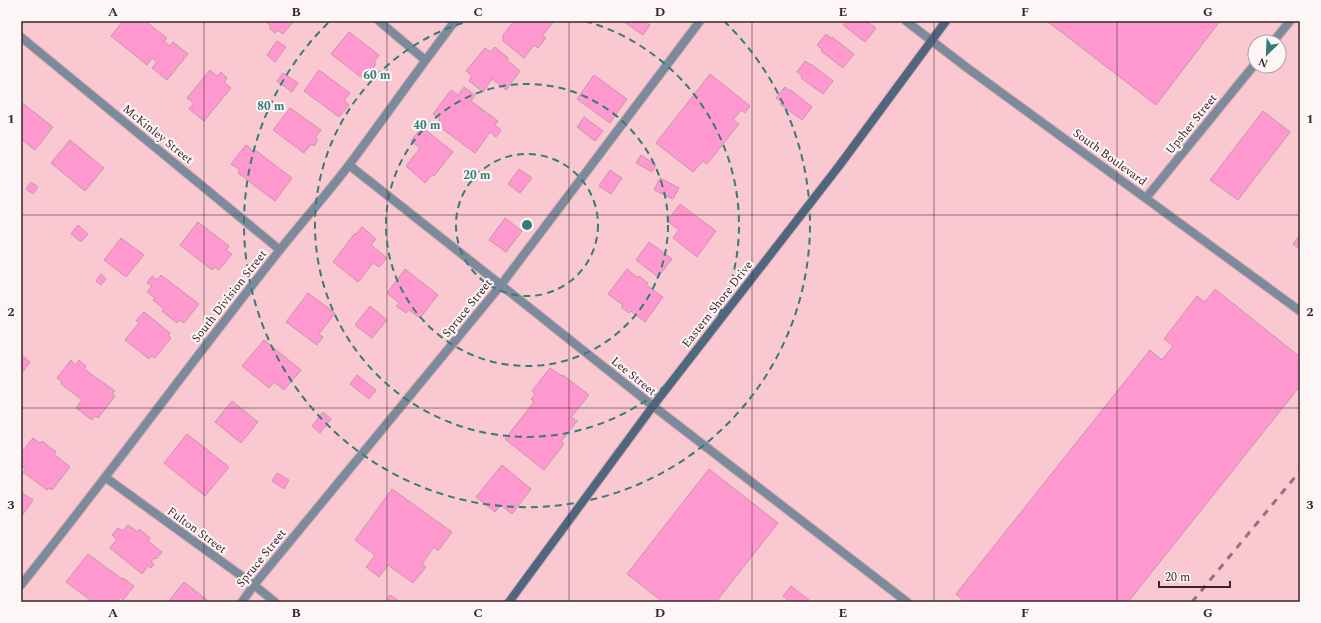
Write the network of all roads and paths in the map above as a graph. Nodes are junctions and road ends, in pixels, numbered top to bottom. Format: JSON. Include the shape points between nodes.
{"nodes":[{"id":1,"x":378,"y":21,"type":"edge"},
{"id":2,"x":455,"y":21,"type":"edge"},
{"id":3,"x":700,"y":21,"type":"edge"},
{"id":4,"x":906,"y":21,"type":"edge"},
{"id":5,"x":946,"y":21,"type":"edge"},
{"id":6,"x":1290,"y":21,"type":"edge"},
{"id":7,"x":1279,"y":34,"type":"edge"},
{"id":8,"x":21,"y":37,"type":"edge"},
{"id":9,"x":931,"y":41,"type":"junction"},
{"id":10,"x":425,"y":60,"type":"junction"},
{"id":11,"x":1247,"y":74,"type":"edge"},
{"id":12,"x":349,"y":165,"type":"junction"},
{"id":13,"x":1146,"y":198,"type":"junction"},
{"id":14,"x":280,"y":250,"type":"junction"},
{"id":15,"x":501,"y":285,"type":"junction"},
{"id":16,"x":1300,"y":311,"type":"edge"},
{"id":17,"x":653,"y":406,"type":"junction"},
{"id":18,"x":105,"y":477,"type":"junction"},
{"id":19,"x":21,"y":585,"type":"edge"},
{"id":20,"x":254,"y":585,"type":"junction"},
{"id":21,"x":242,"y":602,"type":"edge"},
{"id":22,"x":275,"y":602,"type":"edge"},
{"id":23,"x":509,"y":602,"type":"edge"},
{"id":24,"x":907,"y":602,"type":"edge"}],
"edges":[{"from":1,"to":10,"type":"street"},
{"from":2,"to":10,"type":"street","name":"South Division Street"},
{"from":3,"to":15,"type":"street","name":"Spruce Street"},
{"from":4,"to":9,"type":"street","name":"South Boulevard"},
{"from":5,"to":9,"type":"street","name":"Eastern Shore Drive"},
{"from":6,"to":7,"type":"street"},
{"from":8,"to":14,"type":"street","name":"McKinley Street"},
{"from":9,"to":13,"type":"street","name":"South Boulevard"},
{"from":9,"to":17,"type":"street","name":"Eastern Shore Drive","via":[[839,166]]},
{"from":10,"to":12,"type":"street","name":"South Division Street"},
{"from":11,"to":13,"type":"street","name":"Upsher Street"},
{"from":12,"to":14,"type":"street","name":"South Division Street"},
{"from":12,"to":15,"type":"street","name":"Lee Street"},
{"from":13,"to":16,"type":"street","name":"South Boulevard"},
{"from":14,"to":18,"type":"street","name":"South Division Street"},
{"from":15,"to":17,"type":"street","name":"Lee Street"},
{"from":15,"to":20,"type":"street","name":"Spruce Street"},
{"from":17,"to":23,"type":"street","name":"Eastern Shore Drive"},
{"from":17,"to":24,"type":"street","name":"Lee Street"},
{"from":18,"to":19,"type":"street","name":"South Division Street"},
{"from":18,"to":20,"type":"street","name":"Fulton Street"},
{"from":20,"to":21,"type":"street","name":"Spruce Street"},
{"from":20,"to":22,"type":"street","name":"Fulton Street"}]}
